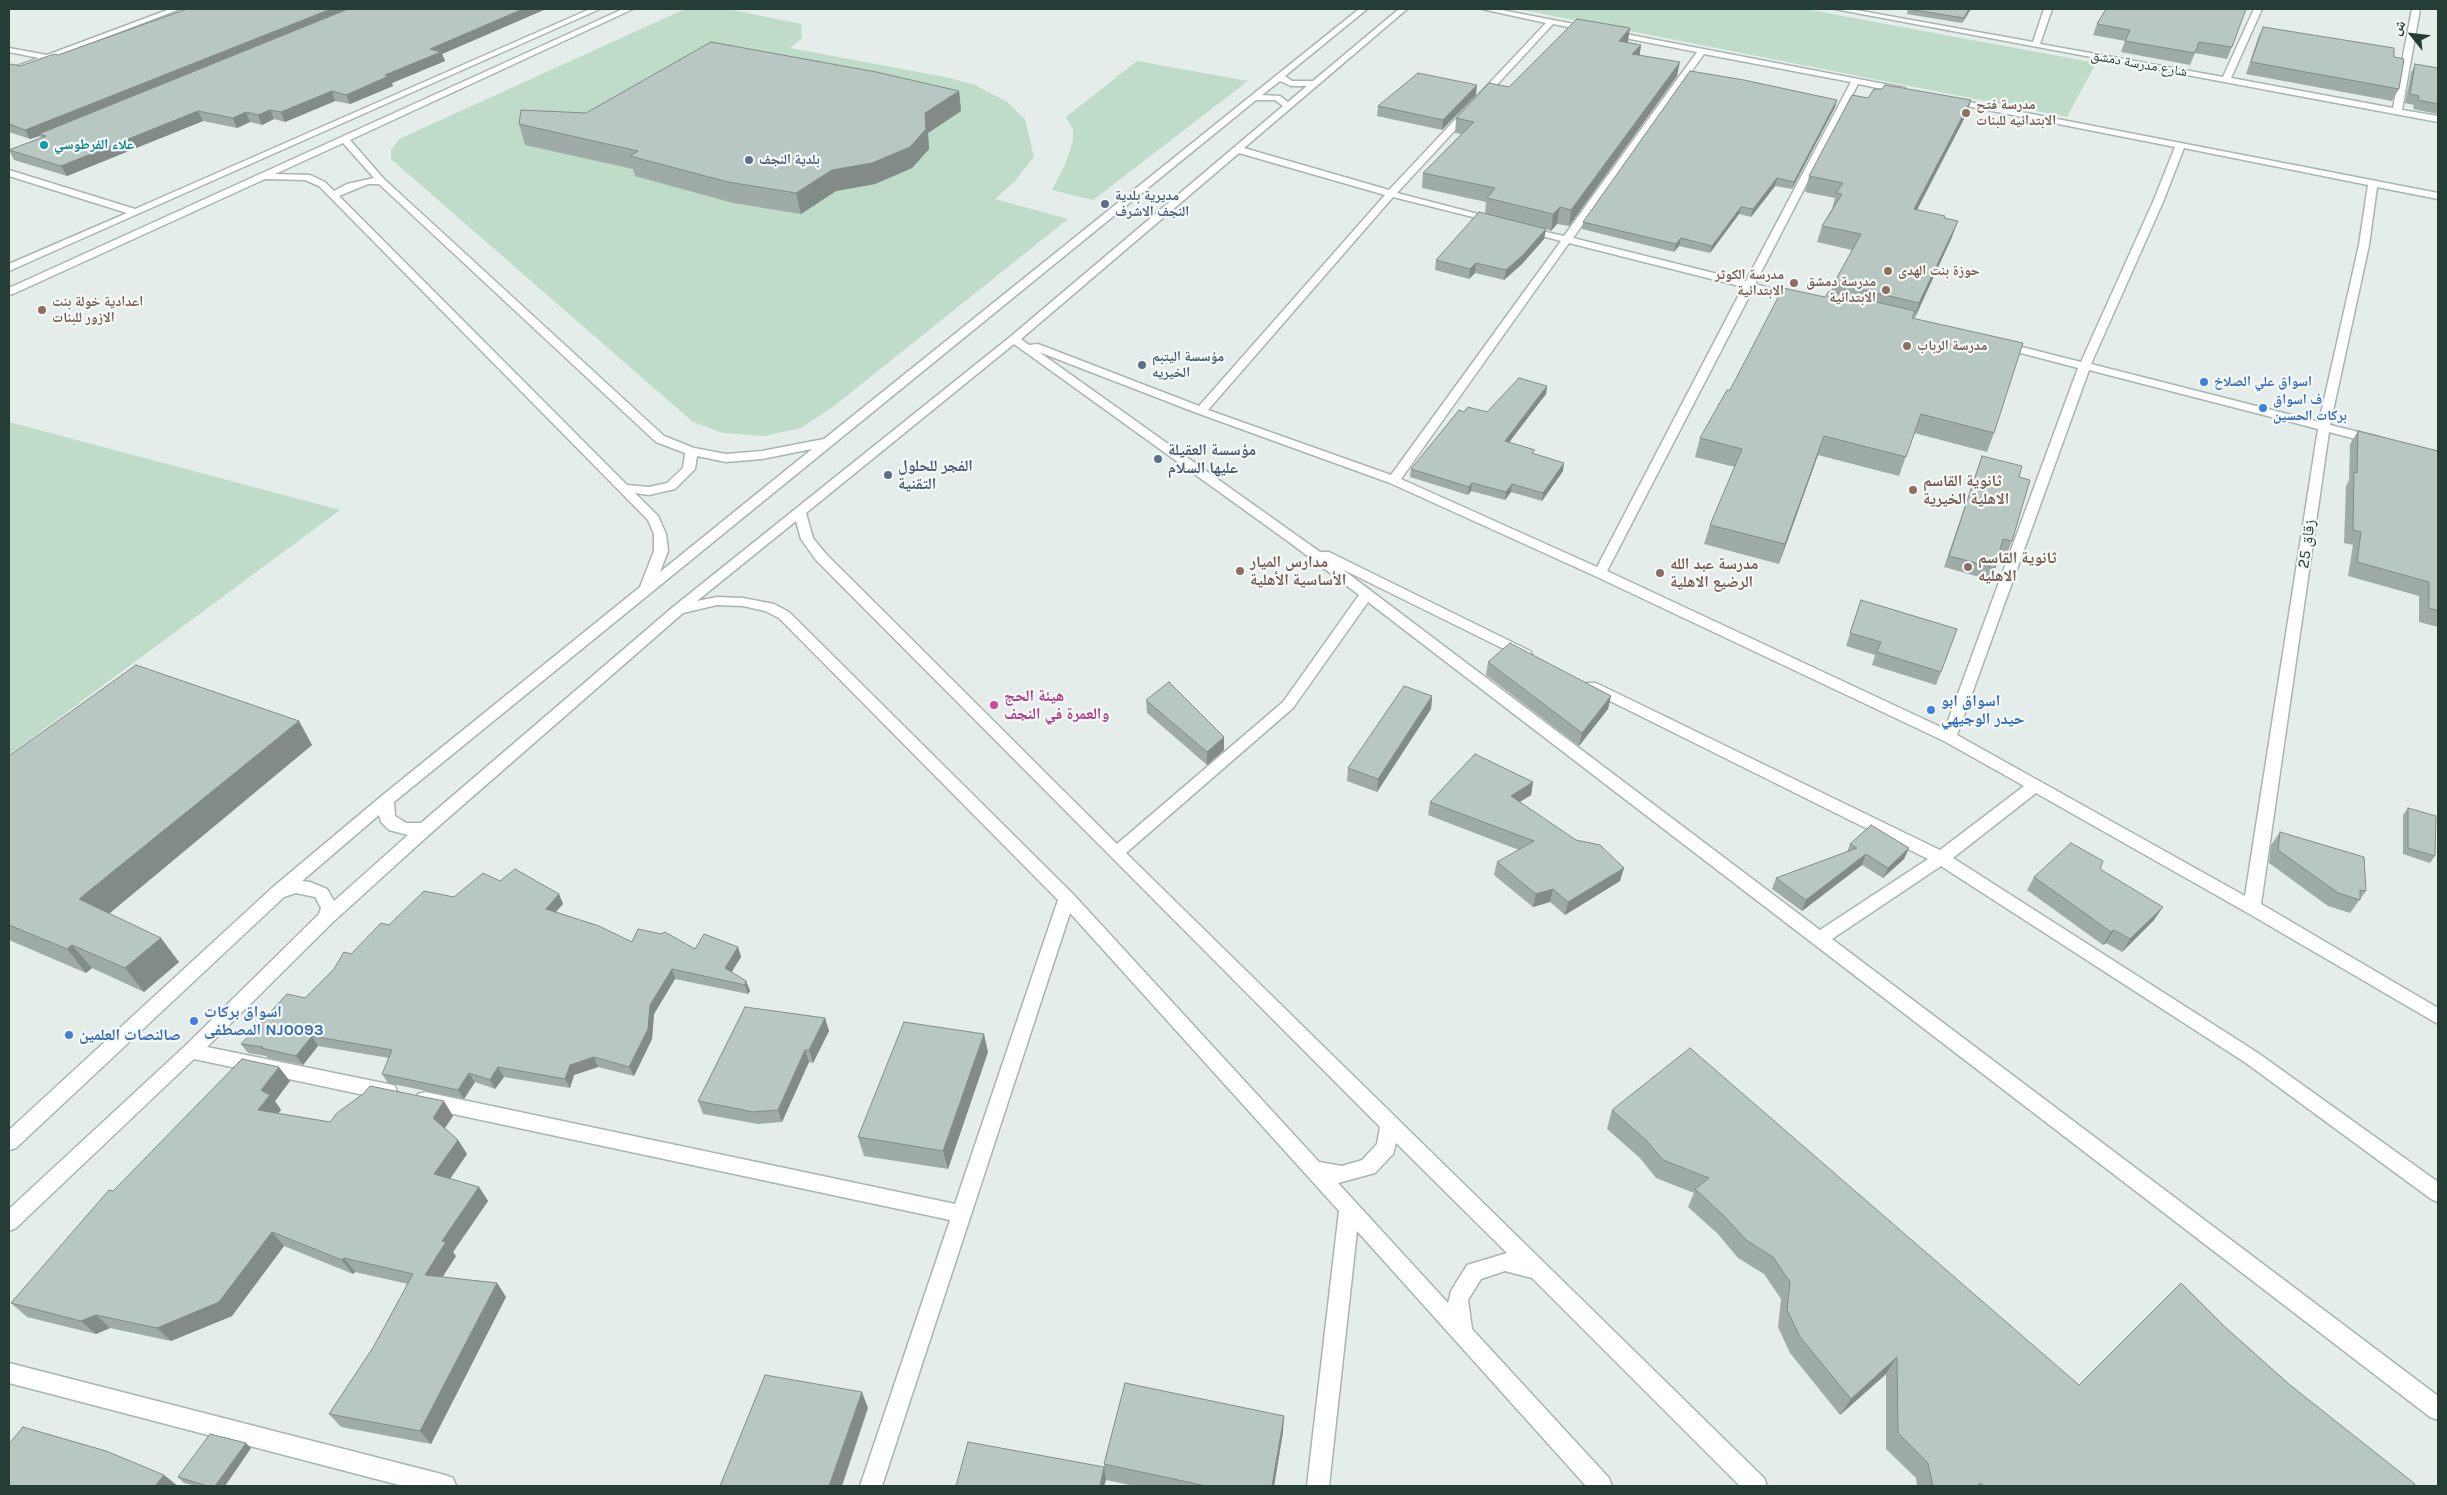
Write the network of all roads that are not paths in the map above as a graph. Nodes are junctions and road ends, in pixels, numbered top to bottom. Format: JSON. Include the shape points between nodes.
{"nodes":[{"id":1,"x":176,"y":9,"type":"edge"},
{"id":2,"x":596,"y":9,"type":"edge"},
{"id":3,"x":629,"y":9,"type":"edge"},
{"id":4,"x":1363,"y":9,"type":"edge"},
{"id":5,"x":1403,"y":9,"type":"edge"},
{"id":6,"x":1486,"y":9,"type":"edge"},
{"id":7,"x":1840,"y":9,"type":"edge"},
{"id":8,"x":1890,"y":9,"type":"edge"},
{"id":9,"x":2048,"y":9,"type":"edge"},
{"id":10,"x":2258,"y":9,"type":"edge"},
{"id":11,"x":2416,"y":9,"type":"edge"},
{"id":12,"x":1886,"y":17,"type":"junction"},
{"id":13,"x":1551,"y":22,"type":"junction"},
{"id":14,"x":2036,"y":45,"type":"junction"},
{"id":15,"x":9,"y":50,"type":"edge"},
{"id":16,"x":1701,"y":52,"type":"junction"},
{"id":17,"x":48,"y":57,"type":"junction"},
{"id":18,"x":9,"y":72,"type":"edge"},
{"id":19,"x":1280,"y":76,"type":"junction"},
{"id":20,"x":1856,"y":80,"type":"junction"},
{"id":21,"x":2226,"y":80,"type":"junction"},
{"id":22,"x":1313,"y":84,"type":"junction"},
{"id":23,"x":1913,"y":92,"type":"edge"},
{"id":24,"x":1254,"y":97,"type":"junction"},
{"id":25,"x":1942,"y":98,"type":"edge"},
{"id":26,"x":1287,"y":106,"type":"junction"},
{"id":27,"x":2397,"y":111,"type":"junction"},
{"id":28,"x":2438,"y":119,"type":"edge"},
{"id":29,"x":345,"y":139,"type":"junction"},
{"id":30,"x":2180,"y":146,"type":"junction"},
{"id":31,"x":1236,"y":149,"type":"junction"},
{"id":32,"x":9,"y":173,"type":"edge"},
{"id":33,"x":259,"y":177,"type":"junction"},
{"id":34,"x":381,"y":181,"type":"junction"},
{"id":35,"x":2373,"y":183,"type":"junction"},
{"id":36,"x":1391,"y":194,"type":"junction"},
{"id":37,"x":333,"y":195,"type":"junction"},
{"id":38,"x":2438,"y":196,"type":"edge"},
{"id":39,"x":135,"y":212,"type":"junction"},
{"id":40,"x":1566,"y":239,"type":"junction"},
{"id":41,"x":9,"y":268,"type":"edge"},
{"id":42,"x":1749,"y":286,"type":"junction"},
{"id":43,"x":9,"y":292,"type":"edge"},
{"id":44,"x":1816,"y":302,"type":"edge"},
{"id":45,"x":1014,"y":338,"type":"junction"},
{"id":46,"x":1989,"y":342,"type":"edge"},
{"id":47,"x":2085,"y":365,"type":"junction"},
{"id":48,"x":1201,"y":411,"type":"junction"},
{"id":49,"x":2324,"y":426,"type":"junction"},
{"id":50,"x":828,"y":442,"type":"junction"},
{"id":51,"x":2391,"y":444,"type":"edge"},
{"id":52,"x":692,"y":450,"type":"junction"},
{"id":53,"x":1394,"y":480,"type":"junction"},
{"id":54,"x":624,"y":488,"type":"junction"},
{"id":55,"x":800,"y":513,"type":"junction"},
{"id":56,"x":1298,"y":542,"type":"junction"},
{"id":57,"x":1600,"y":573,"type":"junction"},
{"id":58,"x":646,"y":589,"type":"junction"},
{"id":59,"x":1366,"y":596,"type":"junction"},
{"id":60,"x":678,"y":610,"type":"junction"},
{"id":61,"x":1539,"y":661,"type":"edge"},
{"id":62,"x":1575,"y":678,"type":"edge"},
{"id":63,"x":1949,"y":737,"type":"junction"},
{"id":64,"x":2035,"y":785,"type":"junction"},
{"id":65,"x":388,"y":798,"type":"junction"},
{"id":66,"x":425,"y":829,"type":"junction"},
{"id":67,"x":1116,"y":853,"type":"junction"},
{"id":68,"x":1941,"y":858,"type":"junction"},
{"id":69,"x":279,"y":891,"type":"junction"},
{"id":70,"x":1067,"y":898,"type":"junction"},
{"id":71,"x":2252,"y":907,"type":"junction"},
{"id":72,"x":327,"y":917,"type":"junction"},
{"id":73,"x":1819,"y":940,"type":"junction"},
{"id":74,"x":2438,"y":1017,"type":"edge"},
{"id":75,"x":191,"y":1050,"type":"junction"},
{"id":76,"x":1390,"y":1125,"type":"junction"},
{"id":77,"x":9,"y":1142,"type":"edge"},
{"id":78,"x":1314,"y":1170,"type":"junction"},
{"id":79,"x":2438,"y":1193,"type":"edge"},
{"id":80,"x":1349,"y":1210,"type":"junction"},
{"id":81,"x":962,"y":1214,"type":"junction"},
{"id":82,"x":9,"y":1222,"type":"edge"},
{"id":83,"x":1539,"y":1270,"type":"junction"},
{"id":84,"x":1462,"y":1332,"type":"junction"},
{"id":85,"x":9,"y":1374,"type":"edge"},
{"id":86,"x":2438,"y":1409,"type":"edge"},
{"id":87,"x":445,"y":1486,"type":"edge"},
{"id":88,"x":871,"y":1486,"type":"edge"},
{"id":89,"x":1318,"y":1486,"type":"edge"},
{"id":90,"x":1601,"y":1486,"type":"edge"},
{"id":91,"x":1756,"y":1486,"type":"edge"}],
"edges":[{"from":1,"to":17,"type":"street"},
{"from":2,"to":39,"type":"street"},
{"from":3,"to":29,"type":"street"},
{"from":4,"to":19,"type":"street"},
{"from":5,"to":22,"type":"street"},
{"from":6,"to":13,"type":"street"},
{"from":7,"to":12,"type":"street","name":"شارع مدرسة دمشق"},
{"from":8,"to":12,"type":"street"},
{"from":9,"to":14,"type":"street"},
{"from":10,"to":21,"type":"street"},
{"from":11,"to":27,"type":"street"},
{"from":12,"to":14,"type":"street","name":"شارع مدرسة دمشق"},
{"from":13,"to":16,"type":"street"},
{"from":13,"to":36,"type":"street"},
{"from":14,"to":21,"type":"street","name":"شارع مدرسة دمشق"},
{"from":15,"to":17,"type":"street"},
{"from":16,"to":20,"type":"street"},
{"from":16,"to":40,"type":"street"},
{"from":17,"to":18,"type":"street"},
{"from":19,"to":22,"type":"street","via":[[1291,83]]},
{"from":19,"to":24,"type":"street"},
{"from":20,"to":23,"type":"street"},
{"from":20,"to":42,"type":"street"},
{"from":21,"to":27,"type":"street","name":"شارع مدرسة دمشق"},
{"from":22,"to":26,"type":"street"},
{"from":24,"to":26,"type":"street","via":[[1276,98]]},
{"from":24,"to":50,"type":"street"},
{"from":25,"to":30,"type":"street"},
{"from":26,"to":31,"type":"street"},
{"from":27,"to":28,"type":"street","name":"شارع مدرسة دمشق"},
{"from":29,"to":33,"type":"street"},
{"from":29,"to":34,"type":"street"},
{"from":30,"to":35,"type":"street"},
{"from":30,"to":47,"type":"street"},
{"from":31,"to":36,"type":"street"},
{"from":31,"to":45,"type":"street"},
{"from":32,"to":39,"type":"street"},
{"from":33,"to":37,"type":"street","via":[[307,176]]},
{"from":33,"to":43,"type":"street"},
{"from":34,"to":37,"type":"street","via":[[367,181]]},
{"from":34,"to":52,"type":"street","via":[[660,439]]},
{"from":35,"to":38,"type":"street"},
{"from":35,"to":49,"type":"street","name":"زقاق 25","via":[[2364,246]]},
{"from":36,"to":40,"type":"street"},
{"from":36,"to":48,"type":"street"},
{"from":37,"to":54,"type":"street"},
{"from":39,"to":41,"type":"street"},
{"from":40,"to":42,"type":"street"},
{"from":40,"to":53,"type":"street"},
{"from":42,"to":44,"type":"street"},
{"from":42,"to":57,"type":"street"},
{"from":45,"to":48,"type":"street"},
{"from":45,"to":55,"type":"street"},
{"from":45,"to":56,"type":"street"},
{"from":46,"to":47,"type":"street"},
{"from":47,"to":49,"type":"street"},
{"from":47,"to":63,"type":"street"},
{"from":48,"to":53,"type":"street"},
{"from":49,"to":51,"type":"street"},
{"from":49,"to":71,"type":"street","name":"زقاق 25"},
{"from":50,"to":52,"type":"street","via":[[762,455],[726,458]]},
{"from":50,"to":58,"type":"street"},
{"from":52,"to":54,"type":"street","via":[[689,469],[671,486],[649,491]]},
{"from":53,"to":57,"type":"street"},
{"from":54,"to":58,"type":"street","via":[[654,518],[660,534],[661,550]]},
{"from":55,"to":60,"type":"street"},
{"from":55,"to":67,"type":"street","via":[[807,539],[822,557]]},
{"from":56,"to":59,"type":"street"},
{"from":56,"to":61,"type":"street"},
{"from":57,"to":63,"type":"street"},
{"from":58,"to":65,"type":"street"},
{"from":59,"to":67,"type":"street","via":[[1288,705]]},
{"from":59,"to":73,"type":"street"},
{"from":60,"to":66,"type":"street"},
{"from":60,"to":70,"type":"street","via":[[718,601],[743,602],[769,607],[784,615]]},
{"from":62,"to":68,"type":"street"},
{"from":63,"to":64,"type":"street"},
{"from":64,"to":68,"type":"street"},
{"from":64,"to":71,"type":"street"},
{"from":65,"to":66,"type":"street","via":[[385,804],[387,818],[395,826]]},
{"from":65,"to":69,"type":"street"},
{"from":66,"to":72,"type":"street"},
{"from":67,"to":76,"type":"street"},
{"from":68,"to":73,"type":"street"},
{"from":68,"to":79,"type":"street","via":[[2252,1058]]},
{"from":69,"to":72,"type":"street","via":[[296,887],[321,893],[329,908]]},
{"from":69,"to":77,"type":"street"},
{"from":70,"to":78,"type":"street"},
{"from":70,"to":81,"type":"street"},
{"from":71,"to":74,"type":"street"},
{"from":72,"to":75,"type":"street"},
{"from":73,"to":86,"type":"street"},
{"from":75,"to":81,"type":"street"},
{"from":75,"to":82,"type":"street"},
{"from":76,"to":78,"type":"street","via":[[1386,1148],[1368,1167],[1342,1175]]},
{"from":76,"to":83,"type":"street"},
{"from":78,"to":80,"type":"street"},
{"from":80,"to":84,"type":"street"},
{"from":80,"to":89,"type":"street"},
{"from":81,"to":88,"type":"street"},
{"from":83,"to":84,"type":"street","via":[[1505,1262],[1474,1272],[1458,1298]]},
{"from":83,"to":91,"type":"street"},
{"from":84,"to":90,"type":"street"},
{"from":85,"to":87,"type":"street"}]}
